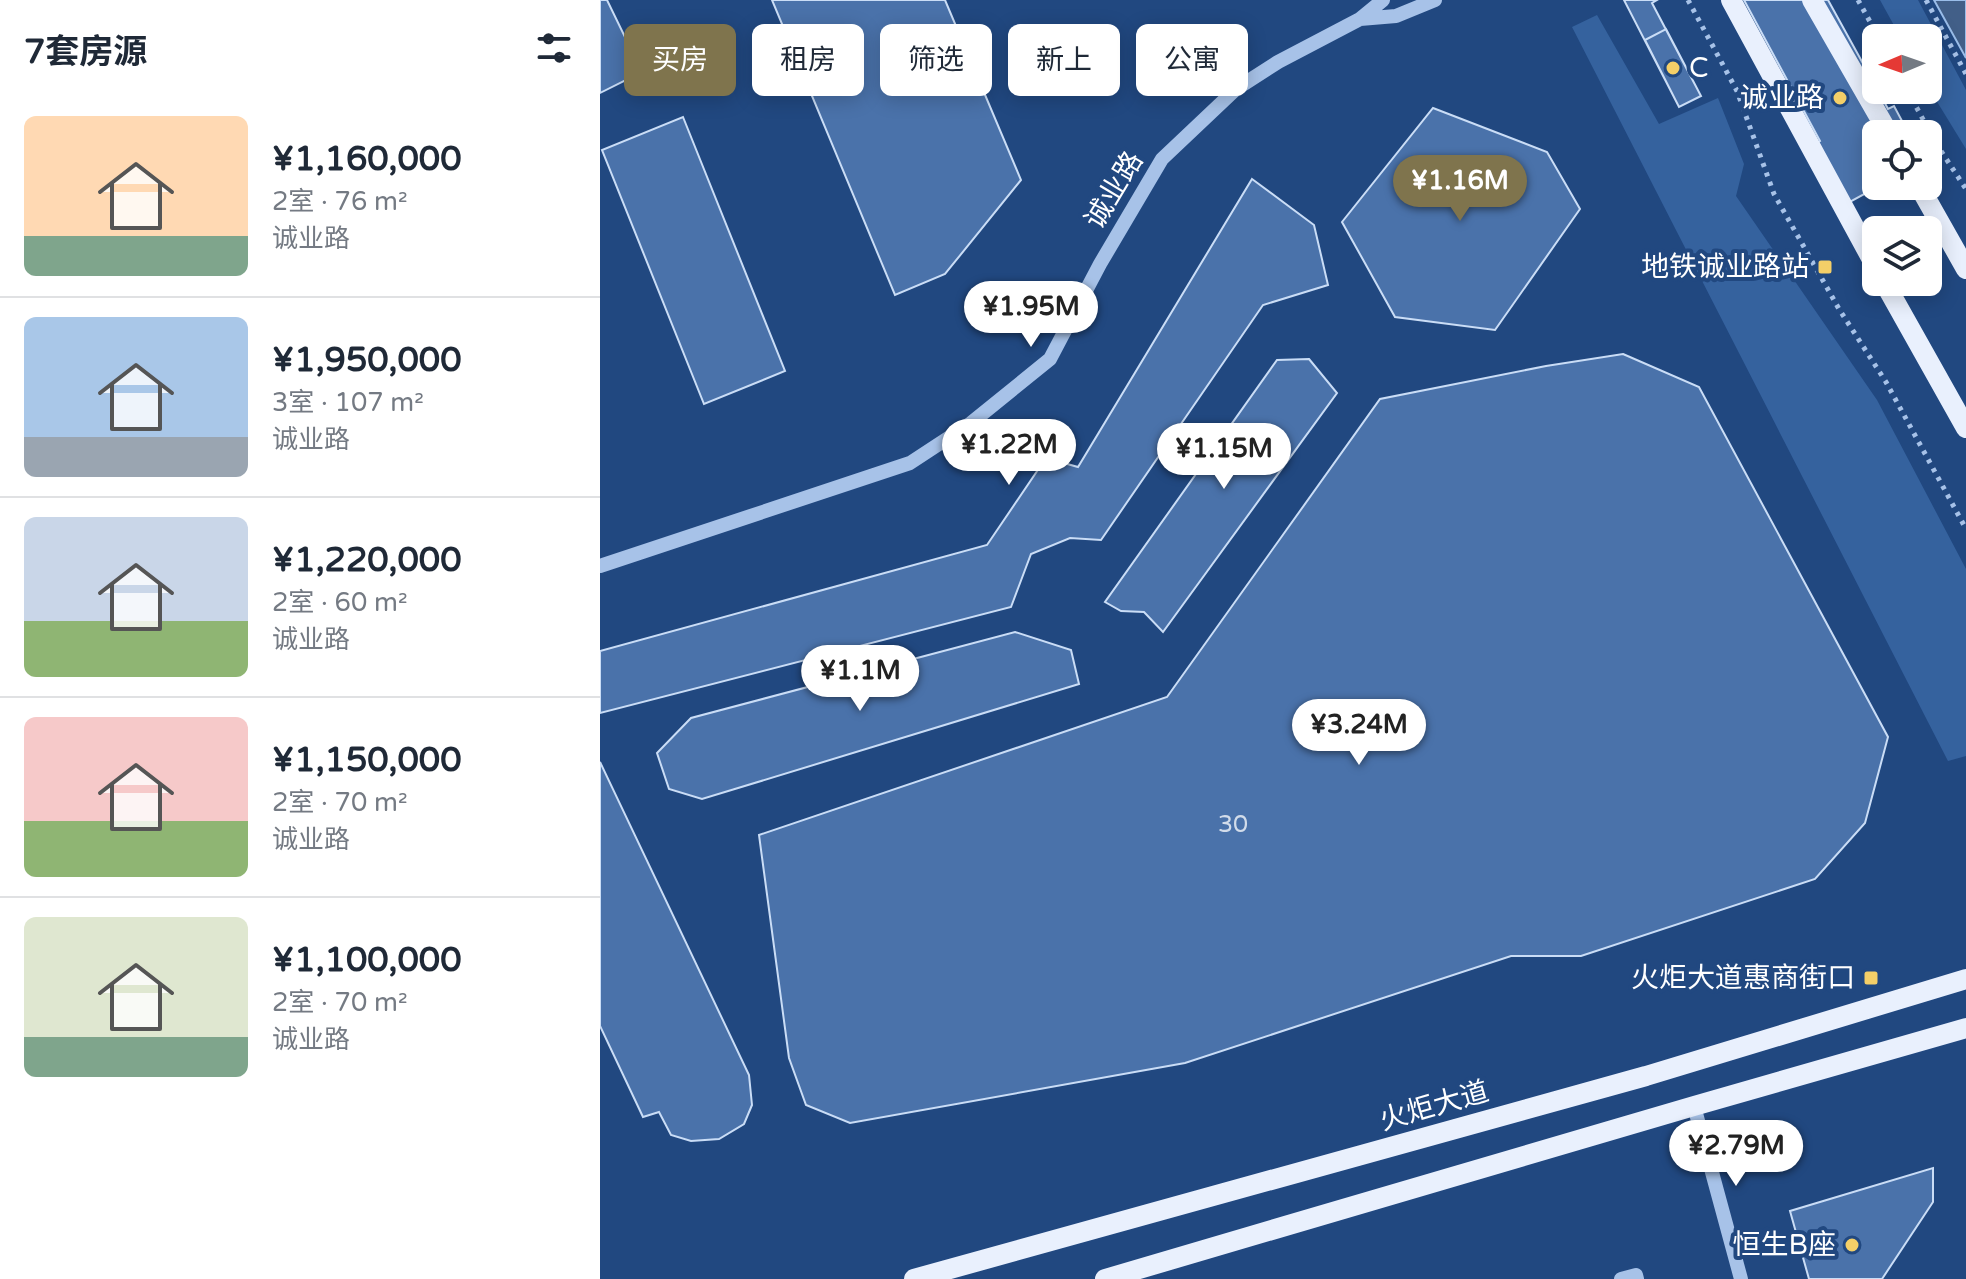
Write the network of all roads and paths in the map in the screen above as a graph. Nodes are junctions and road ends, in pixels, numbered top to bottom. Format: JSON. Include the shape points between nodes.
{"nodes":[{"id":1,"x":1383,"y":0,"type":"edge"},
{"id":2,"x":1435,"y":0,"type":"edge"},
{"id":3,"x":1688,"y":0,"type":"edge"},
{"id":4,"x":1731,"y":0,"type":"edge"},
{"id":5,"x":1812,"y":0,"type":"edge"},
{"id":6,"x":1858,"y":0,"type":"edge"},
{"id":7,"x":1926,"y":0,"type":"edge"},
{"id":8,"x":1360,"y":19,"type":"junction"},
{"id":9,"x":1871,"y":24,"type":"edge"},
{"id":10,"x":1966,"y":74,"type":"edge"},
{"id":11,"x":1915,"y":104,"type":"edge"},
{"id":12,"x":1881,"y":120,"type":"edge"},
{"id":13,"x":1966,"y":189,"type":"edge"},
{"id":14,"x":1927,"y":200,"type":"edge"},
{"id":15,"x":1862,"y":241,"type":"edge"},
{"id":16,"x":1966,"y":269,"type":"edge"},
{"id":17,"x":1892,"y":296,"type":"edge"},
{"id":18,"x":1966,"y":428,"type":"edge"},
{"id":19,"x":1966,"y":529,"type":"edge"},
{"id":20,"x":600,"y":566,"type":"edge"},
{"id":21,"x":1966,"y":979,"type":"edge"},
{"id":22,"x":1966,"y":1028,"type":"edge"},
{"id":23,"x":1694,"y":1106,"type":"junction"},
{"id":24,"x":914,"y":1279,"type":"edge"},
{"id":25,"x":1105,"y":1279,"type":"edge"},
{"id":26,"x":1621,"y":1279,"type":"edge"},
{"id":27,"x":1637,"y":1279,"type":"edge"},
{"id":28,"x":1741,"y":1279,"type":"edge"}],
"edges":[{"from":1,"to":8,"type":"street","name":"诚业路"},
{"from":2,"to":8,"type":"street","name":"诚业路","via":[[1396,16]]},
{"from":3,"to":19,"type":"path","via":[[1737,91],[1774,194]]},
{"from":4,"to":15,"type":"main road"},
{"from":5,"to":12,"type":"main road"},
{"from":6,"to":9,"type":"path"},
{"from":7,"to":10,"type":"path"},
{"from":8,"to":20,"type":"street","name":"诚业路","via":[[1236,89],[1162,159],[1050,359],[971,423],[910,463]]},
{"from":11,"to":13,"type":"path"},
{"from":14,"to":16,"type":"main road"},
{"from":17,"to":18,"type":"main road"},
{"from":21,"to":24,"type":"main road","name":"火炬大道","via":[[1646,1076]]},
{"from":22,"to":23,"type":"main road"},
{"from":23,"to":25,"type":"main road"},
{"from":23,"to":28,"type":"street"},
{"from":26,"to":27,"type":"street"}]}
